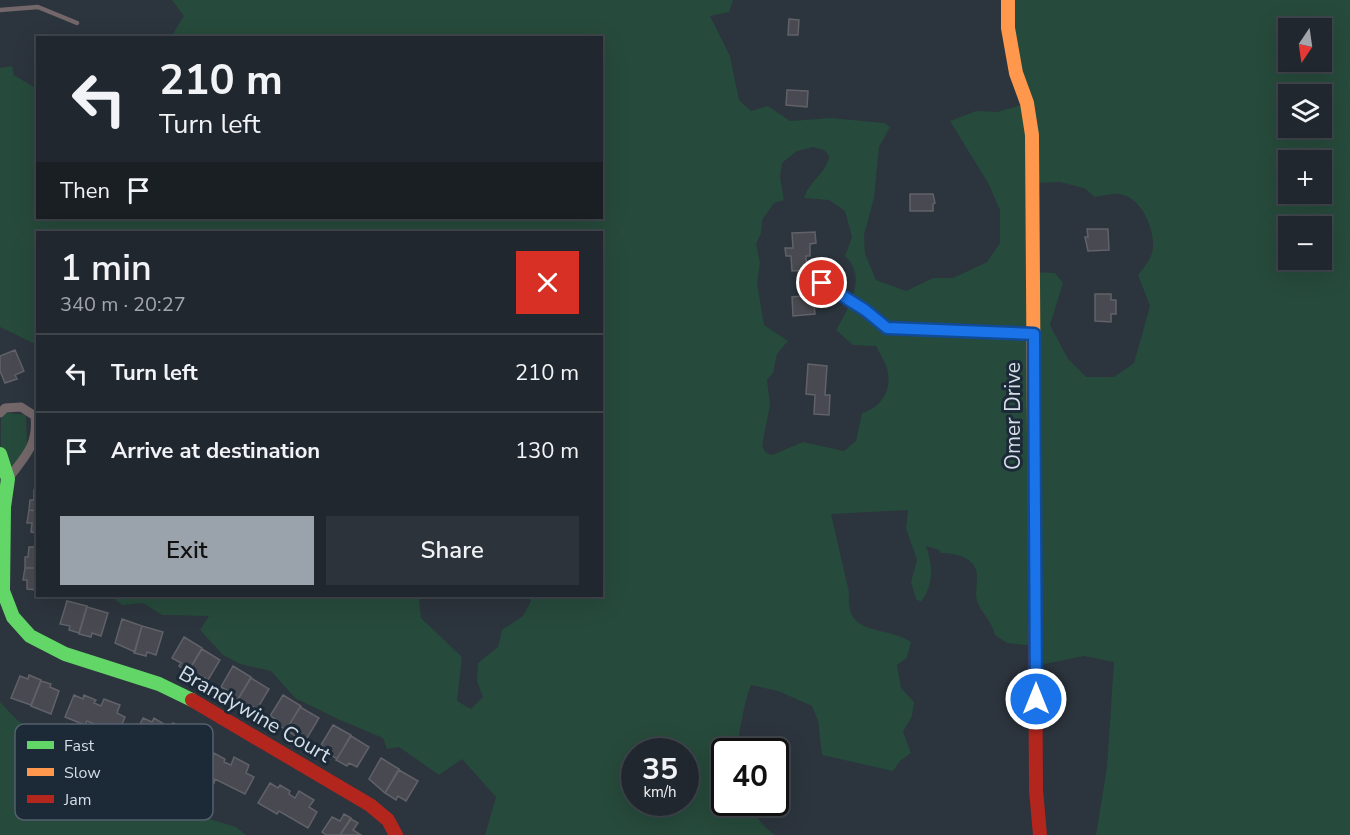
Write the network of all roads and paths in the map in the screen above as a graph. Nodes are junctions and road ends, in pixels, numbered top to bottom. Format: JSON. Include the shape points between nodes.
{"nodes":[{"id":1,"x":1008,"y":0,"type":"edge"},
{"id":2,"x":0,"y":10,"type":"edge"},
{"id":3,"x":77,"y":23,"type":"dead end"},
{"id":4,"x":802,"y":284,"type":"dead end"},
{"id":5,"x":1034,"y":334,"type":"junction"},
{"id":6,"x":0,"y":413,"type":"edge"},
{"id":7,"x":36,"y":425,"type":"edge"},
{"id":8,"x":36,"y":436,"type":"edge"},
{"id":9,"x":0,"y":454,"type":"edge"},
{"id":10,"x":8,"y":479,"type":"junction"},
{"id":11,"x":396,"y":835,"type":"edge"},
{"id":12,"x":1040,"y":835,"type":"edge"}],
"edges":[{"from":1,"to":5,"type":"street","name":"Omer Drive","via":[[1008,28],[1016,73],[1027,103],[1032,135]]},
{"from":2,"to":3,"type":"lane","via":[[38,7]]},
{"from":4,"to":5,"type":"lane","via":[[822,283],[887,328]]},
{"from":5,"to":12,"type":"street","name":"Omer Drive","via":[[1036,790]]},
{"from":6,"to":7,"type":"street","name":"Brandywine Court","via":[[5,408],[21,406],[35,416]]},
{"from":8,"to":10,"type":"street","name":"Brandywine Court"},
{"from":9,"to":10,"type":"street","name":"Brandywine Court"},
{"from":10,"to":11,"type":"street","name":"Brandywine Court","via":[[3,591],[13,617],[30,636],[65,654],[159,684],[190,699],[370,805],[388,820]]}]}
